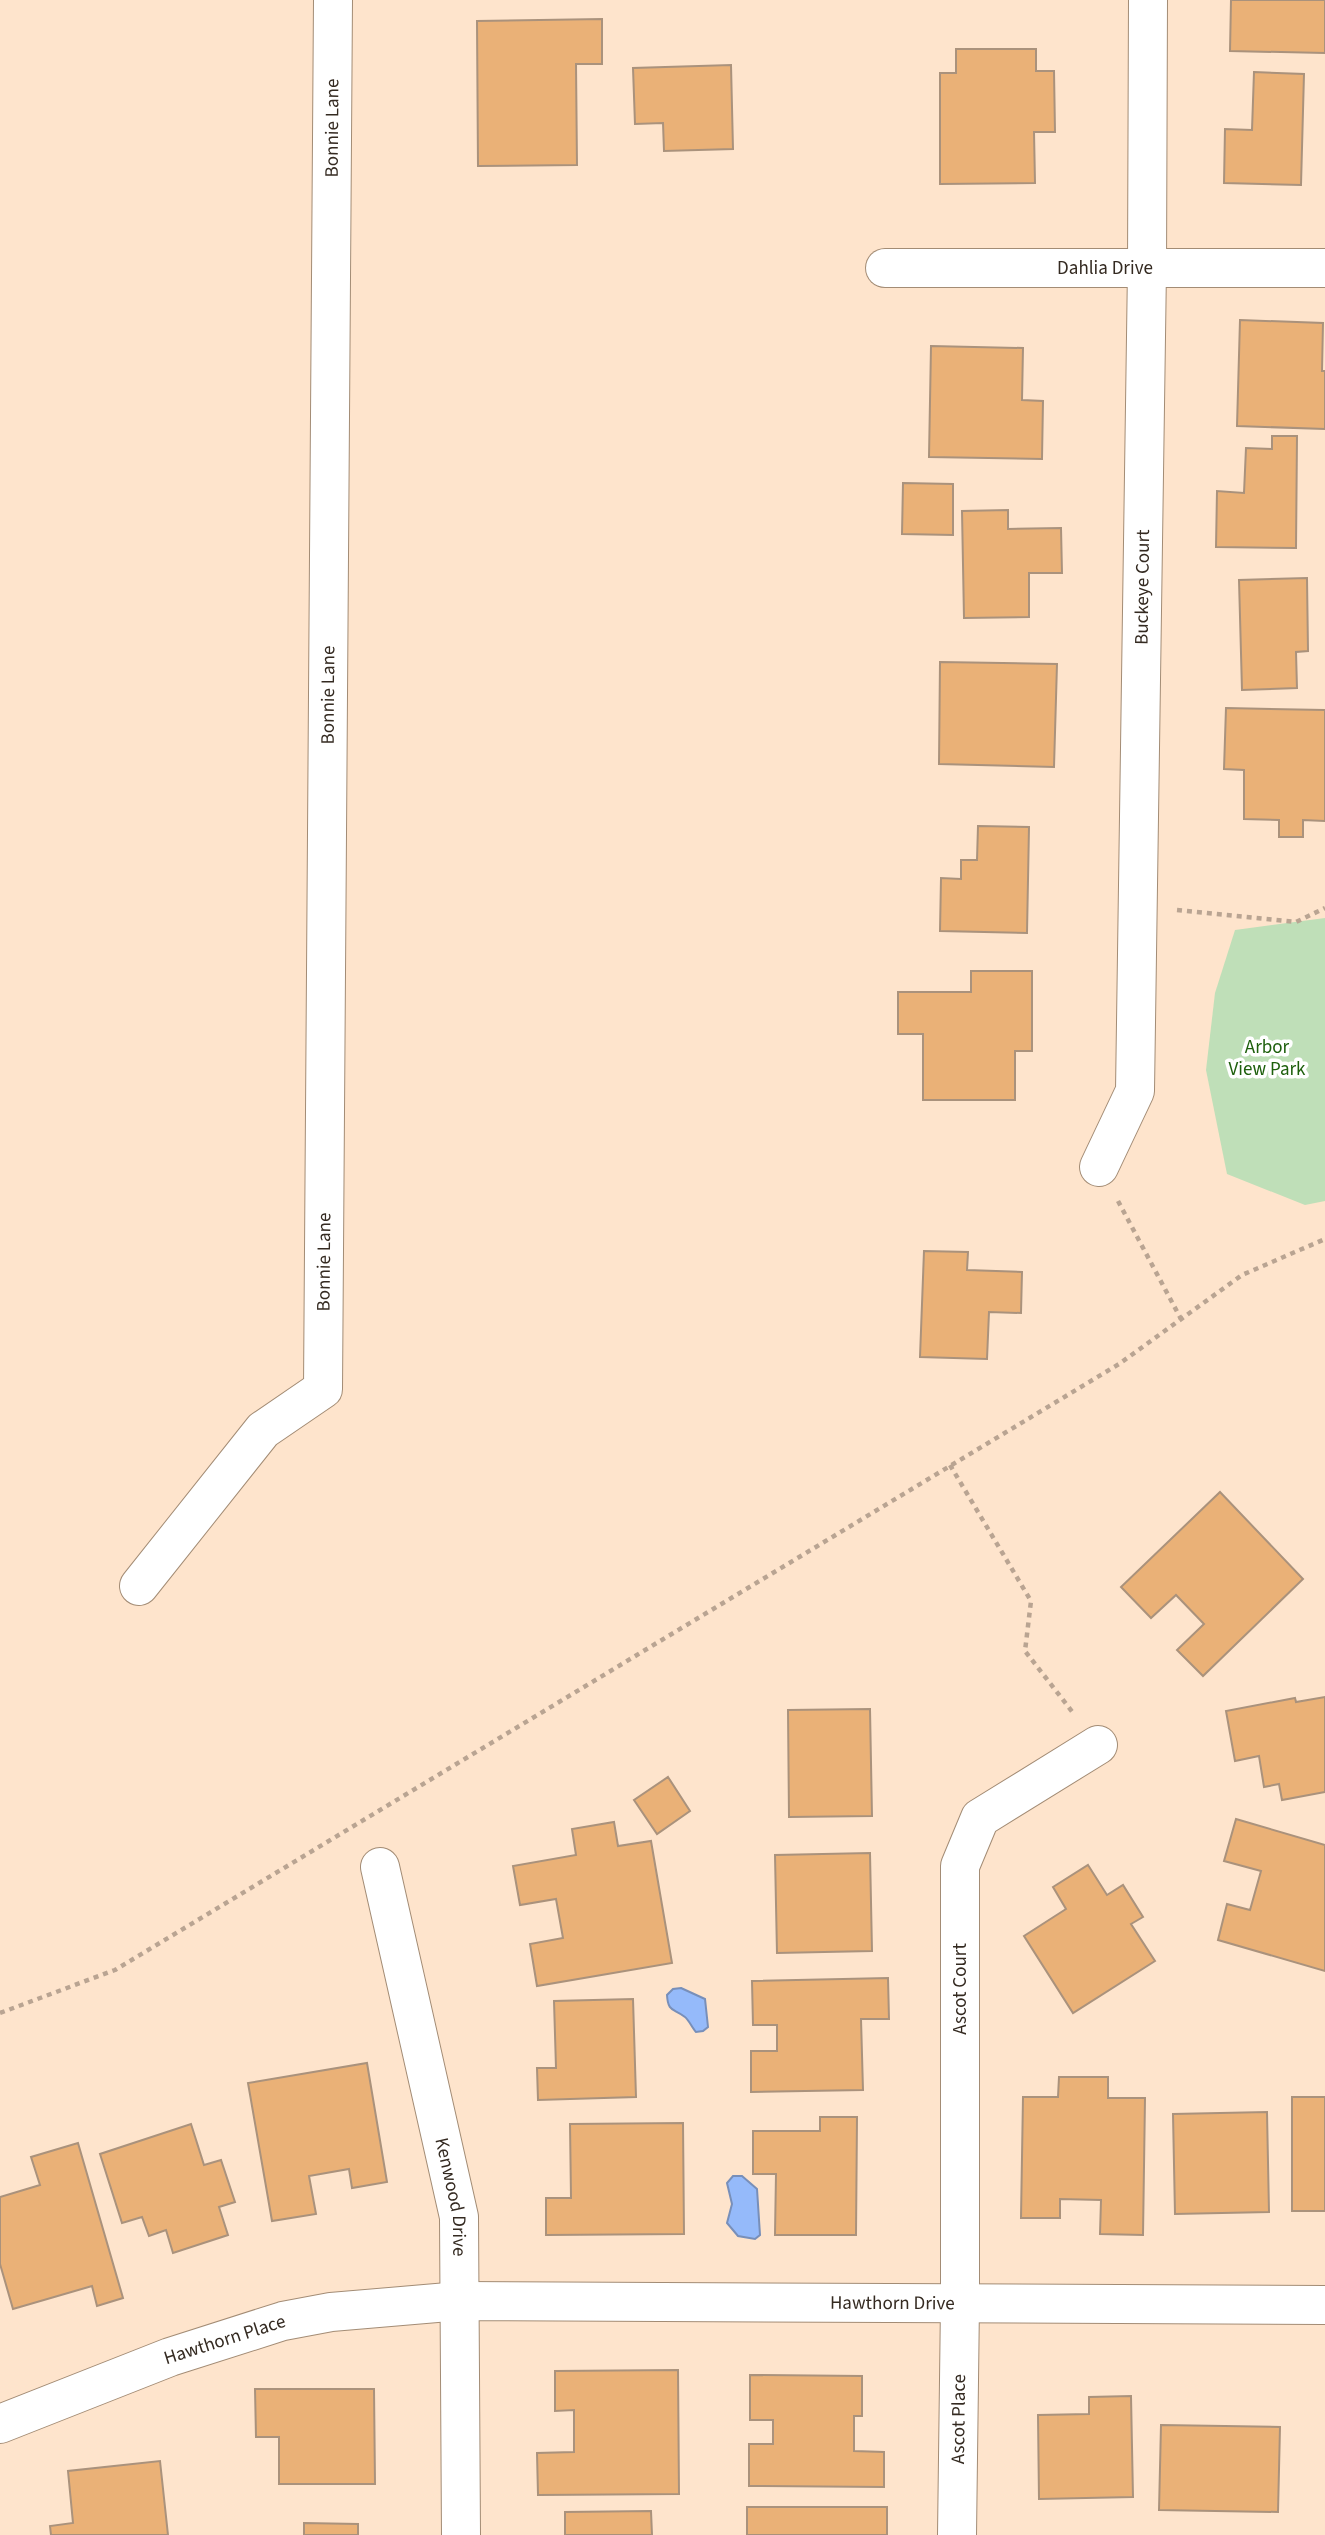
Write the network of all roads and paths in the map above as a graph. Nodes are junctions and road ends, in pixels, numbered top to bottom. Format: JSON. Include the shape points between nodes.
{"nodes":[{"id":1,"x":333,"y":0,"type":"edge"},
{"id":2,"x":1148,"y":0,"type":"edge"},
{"id":3,"x":885,"y":268,"type":"dead end"},
{"id":4,"x":1147,"y":268,"type":"junction"},
{"id":5,"x":1325,"y":268,"type":"edge"},
{"id":6,"x":1138,"y":905,"type":"junction"},
{"id":7,"x":1325,"y":908,"type":"edge"},
{"id":8,"x":1099,"y":1167,"type":"joint"},
{"id":9,"x":1325,"y":1239,"type":"edge"},
{"id":10,"x":1181,"y":1319,"type":"junction"},
{"id":11,"x":950,"y":1465,"type":"junction"},
{"id":12,"x":139,"y":1586,"type":"dead end"},
{"id":13,"x":1098,"y":1745,"type":"joint"},
{"id":14,"x":380,"y":1867,"type":"dead end"},
{"id":15,"x":0,"y":2013,"type":"edge"},
{"id":16,"x":460,"y":2301,"type":"junction"},
{"id":17,"x":960,"y":2303,"type":"junction"},
{"id":18,"x":1325,"y":2305,"type":"edge"},
{"id":19,"x":0,"y":2424,"type":"edge"},
{"id":20,"x":461,"y":2535,"type":"edge"},
{"id":21,"x":957,"y":2535,"type":"edge"}],
"edges":[{"from":1,"to":12,"type":"street","name":"Bonnie Lane","via":[[323,1389],[263,1430]]},
{"from":2,"to":4,"type":"street","name":"Buckeye Court"},
{"from":3,"to":4,"type":"street","name":"Dahlia Drive"},
{"from":4,"to":5,"type":"street","name":"Dahlia Drive"},
{"from":4,"to":6,"type":"street","name":"Buckeye Court"},
{"from":6,"to":7,"type":"path","via":[[1296,922]]},
{"from":6,"to":8,"type":"street","name":"Buckeye Court","via":[[1135,1091]]},
{"from":8,"to":10,"type":"path"},
{"from":9,"to":10,"type":"path","via":[[1242,1275]]},
{"from":10,"to":11,"type":"path","via":[[1119,1364]]},
{"from":11,"to":13,"type":"path","via":[[1031,1601],[1025,1651]]},
{"from":11,"to":15,"type":"path","via":[[115,1970]]},
{"from":13,"to":17,"type":"street","name":"Ascot Court","via":[[980,1818],[960,1866]]},
{"from":14,"to":16,"type":"street","name":"Kenwood Drive","via":[[459,2217]]},
{"from":16,"to":17,"type":"street","name":"Hawthorn Drive"},
{"from":16,"to":19,"type":"street","name":"Hawthorn Place","via":[[331,2312],[283,2321],[170,2357]]},
{"from":16,"to":20,"type":"street","name":"Kenwood Drive"},
{"from":17,"to":18,"type":"street","name":"Hawthorn Drive"},
{"from":17,"to":21,"type":"street","name":"Ascot Place"}]}
